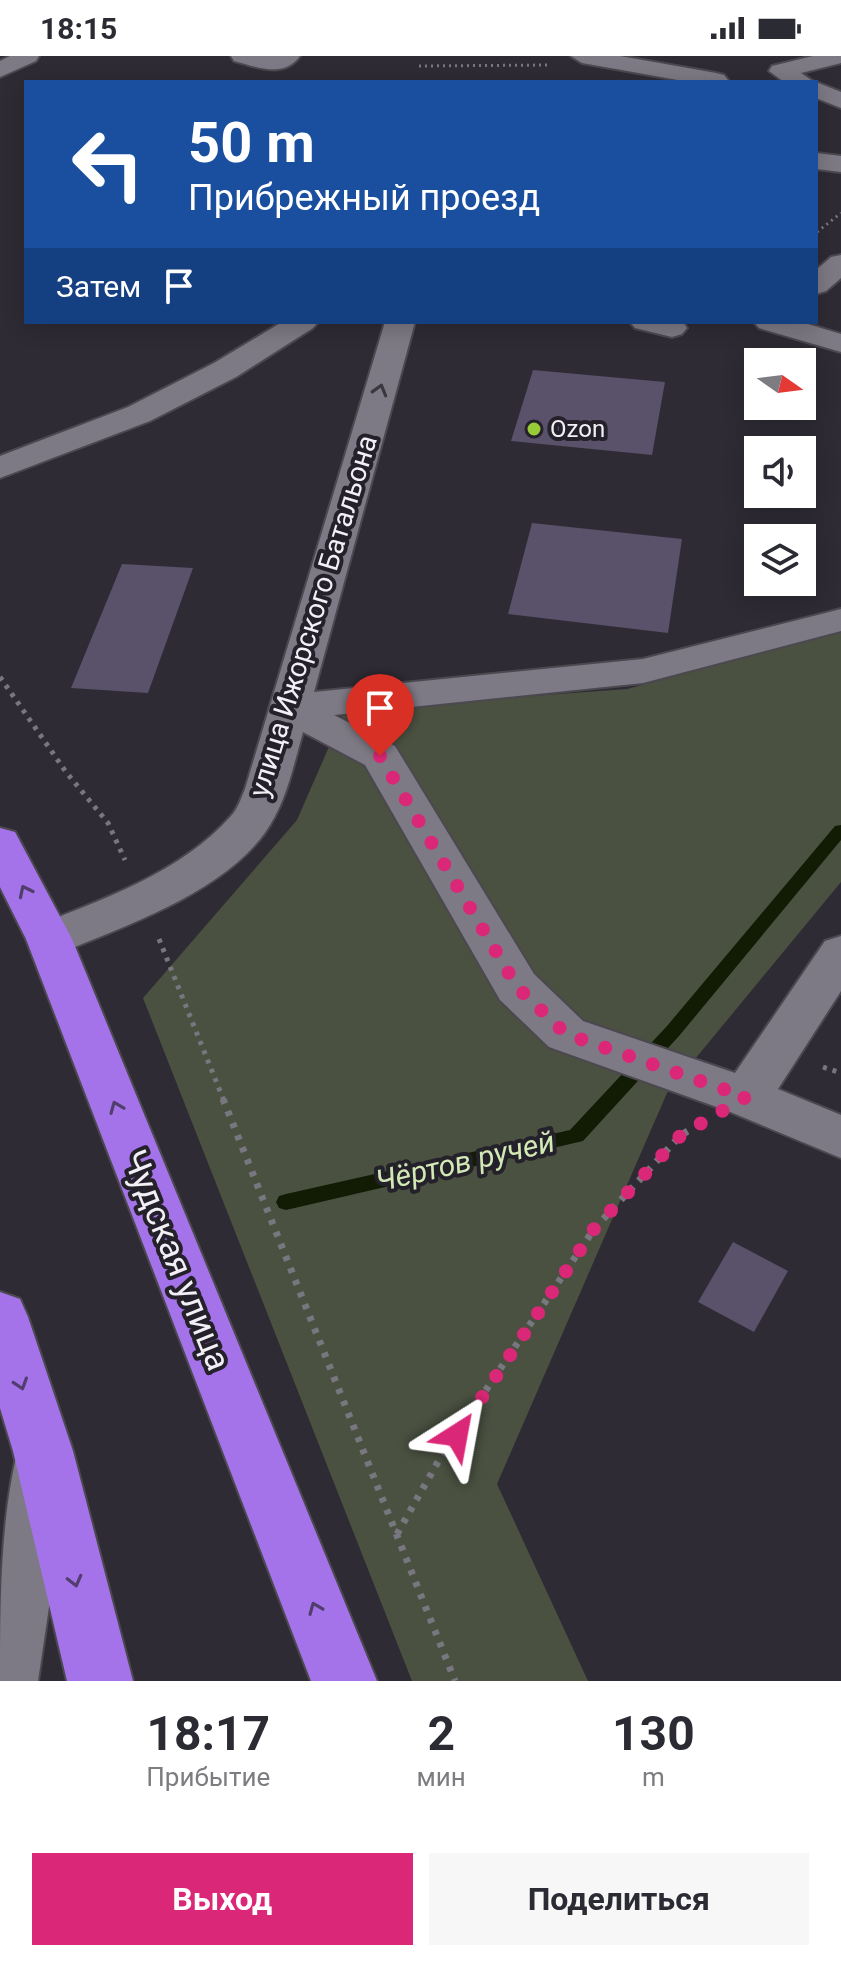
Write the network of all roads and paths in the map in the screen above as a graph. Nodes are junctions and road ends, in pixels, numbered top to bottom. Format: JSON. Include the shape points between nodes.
{"nodes":[{"id":1,"x":28,"y":56,"type":"edge"},
{"id":2,"x":242,"y":56,"type":"edge"},
{"id":3,"x":289,"y":56,"type":"edge"},
{"id":4,"x":841,"y":56,"type":"edge"},
{"id":5,"x":581,"y":62,"type":"edge"},
{"id":6,"x":419,"y":66,"type":"dead end"},
{"id":7,"x":0,"y":70,"type":"edge"},
{"id":8,"x":716,"y":80,"type":"edge"},
{"id":9,"x":798,"y":80,"type":"edge"},
{"id":10,"x":818,"y":90,"type":"edge"},
{"id":11,"x":841,"y":101,"type":"edge"},
{"id":12,"x":818,"y":161,"type":"edge"},
{"id":13,"x":841,"y":164,"type":"edge"},
{"id":14,"x":841,"y":213,"type":"edge"},
{"id":15,"x":818,"y":231,"type":"edge"},
{"id":16,"x":841,"y":263,"type":"edge"},
{"id":17,"x":818,"y":283,"type":"edge"},
{"id":18,"x":300,"y":324,"type":"edge"},
{"id":19,"x":399,"y":324,"type":"edge"},
{"id":20,"x":779,"y":324,"type":"edge"},
{"id":21,"x":841,"y":343,"type":"edge"},
{"id":22,"x":0,"y":468,"type":"edge"},
{"id":23,"x":841,"y":620,"type":"edge"},
{"id":24,"x":0,"y":677,"type":"edge"},
{"id":25,"x":288,"y":707,"type":"junction"},
{"id":26,"x":0,"y":843,"type":"edge"},
{"id":27,"x":143,"y":900,"type":"junction"},
{"id":28,"x":49,"y":939,"type":"junction"},
{"id":29,"x":841,"y":953,"type":"edge"},
{"id":30,"x":746,"y":1097,"type":"junction"},
{"id":31,"x":841,"y":1137,"type":"edge"},
{"id":32,"x":0,"y":1317,"type":"edge"},
{"id":33,"x":43,"y":1451,"type":"junction"},
{"id":34,"x":397,"y":1534,"type":"junction"},
{"id":35,"x":5,"y":1681,"type":"edge"},
{"id":36,"x":100,"y":1681,"type":"edge"},
{"id":37,"x":344,"y":1681,"type":"edge"},
{"id":38,"x":455,"y":1681,"type":"edge"}],
"edges":[{"from":1,"to":7,"type":"street"},
{"from":2,"to":3,"type":"street","via":[[276,64]]},
{"from":4,"to":9,"type":"street","via":[[780,71]]},
{"from":5,"to":6,"type":"path"},
{"from":5,"to":8,"type":"street"},
{"from":10,"to":11,"type":"street"},
{"from":12,"to":13,"type":"street"},
{"from":14,"to":15,"type":"path"},
{"from":16,"to":17,"type":"street"},
{"from":18,"to":22,"type":"street","via":[[139,414]]},
{"from":25,"to":19,"type":"street","name":"улица Ижорского Батальона","one_way":true},
{"from":20,"to":21,"type":"street"},
{"from":23,"to":25,"type":"street","via":[[643,671]]},
{"from":24,"to":27,"type":"path","via":[[108,823]]},
{"from":25,"to":27,"type":"street","name":"улица Ижорского Батальона","via":[[266,789],[248,825],[215,855]]},
{"from":25,"to":30,"type":"street","via":[[380,756],[517,987],[566,1034]]},
{"from":28,"to":26,"type":"highway","name":"Чудская улица","one_way":true},
{"from":27,"to":28,"type":"street","name":"улица Ижорского Батальона"},
{"from":27,"to":34,"type":"path"},
{"from":37,"to":28,"type":"highway","name":"Чудская улица","one_way":true},
{"from":29,"to":30,"type":"street"},
{"from":30,"to":31,"type":"street"},
{"from":30,"to":34,"type":"path","via":[[681,1135],[594,1229],[439,1460]]},
{"from":32,"to":33,"type":"highway","one_way":true},
{"from":33,"to":35,"type":"street"},
{"from":33,"to":36,"type":"highway","one_way":true},
{"from":34,"to":38,"type":"path"}]}
